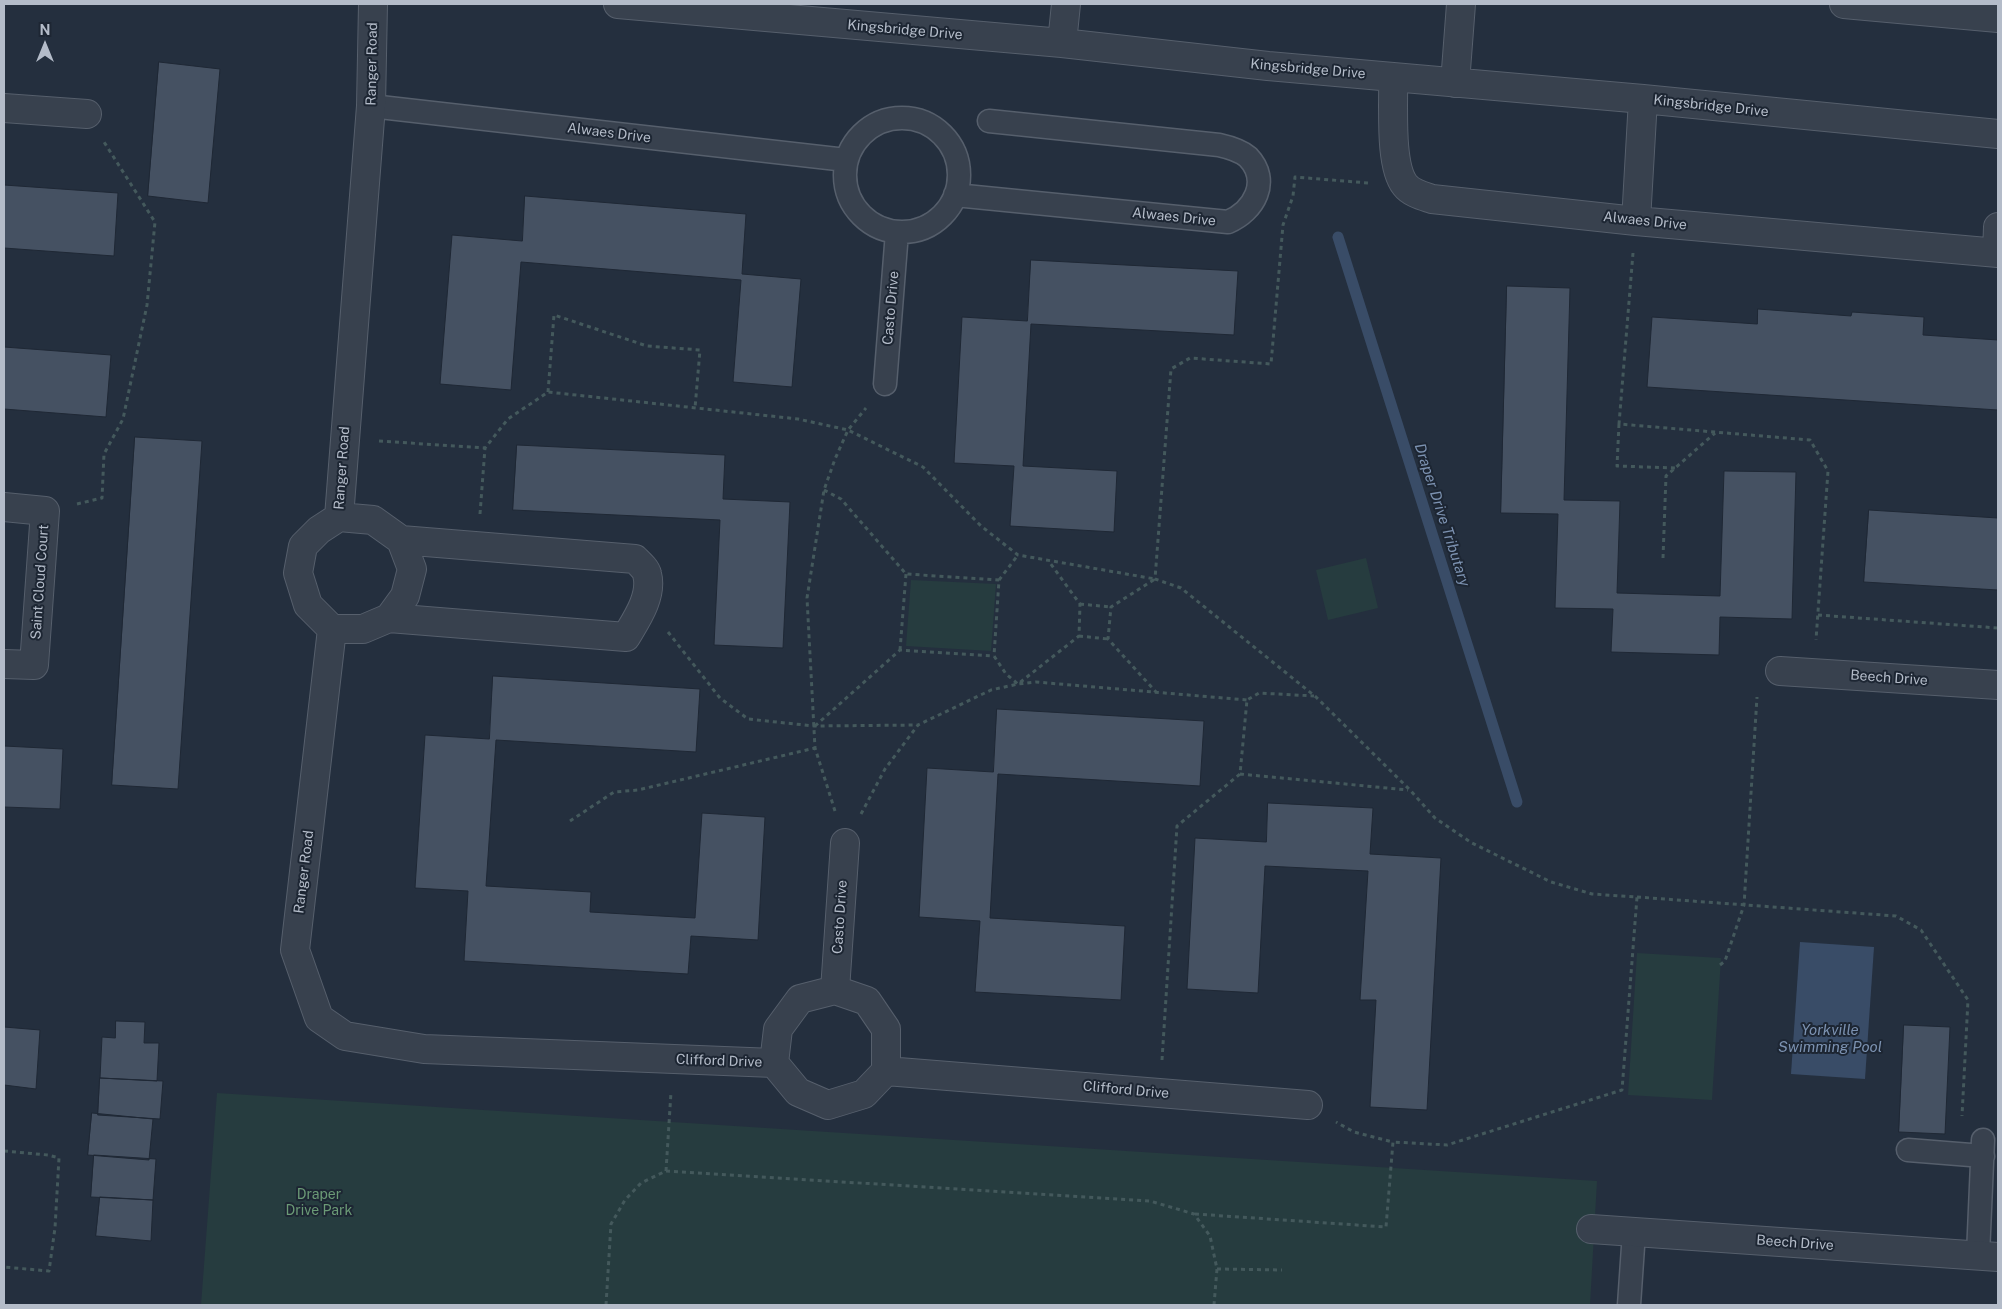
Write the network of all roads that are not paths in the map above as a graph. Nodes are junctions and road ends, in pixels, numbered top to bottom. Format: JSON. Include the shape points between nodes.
{"nodes":[{"id":1,"x":373,"y":4,"type":"edge"},
{"id":2,"x":618,"y":4,"type":"edge"},
{"id":3,"x":1066,"y":4,"type":"edge"},
{"id":4,"x":1461,"y":4,"type":"edge"},
{"id":5,"x":1844,"y":4,"type":"edge"},
{"id":6,"x":1998,"y":18,"type":"edge"},
{"id":7,"x":1062,"y":43,"type":"junction"},
{"id":8,"x":1393,"y":77,"type":"junction"},
{"id":9,"x":1456,"y":83,"type":"junction"},
{"id":10,"x":1643,"y":99,"type":"junction"},
{"id":11,"x":372,"y":106,"type":"junction"},
{"id":12,"x":4,"y":108,"type":"edge"},
{"id":13,"x":87,"y":114,"type":"road end"},
{"id":14,"x":989,"y":121,"type":"dead end"},
{"id":15,"x":1998,"y":134,"type":"edge"},
{"id":16,"x":846,"y":160,"type":"junction"},
{"id":17,"x":956,"y":195,"type":"junction"},
{"id":18,"x":1636,"y":220,"type":"junction"},
{"id":19,"x":1998,"y":227,"type":"edge"},
{"id":20,"x":897,"y":232,"type":"junction"},
{"id":21,"x":1997,"y":253,"type":"edge"},
{"id":22,"x":884,"y":384,"type":"road end"},
{"id":23,"x":4,"y":507,"type":"edge"},
{"id":24,"x":339,"y":517,"type":"junction"},
{"id":25,"x":401,"y":540,"type":"junction"},
{"id":26,"x":389,"y":618,"type":"junction"},
{"id":27,"x":332,"y":629,"type":"junction"},
{"id":28,"x":4,"y":664,"type":"edge"},
{"id":29,"x":1780,"y":671,"type":"road end"},
{"id":30,"x":1998,"y":685,"type":"edge"},
{"id":31,"x":845,"y":843,"type":"road end"},
{"id":32,"x":835,"y":990,"type":"junction"},
{"id":33,"x":319,"y":1018,"type":"joint"},
{"id":34,"x":774,"y":1063,"type":"junction"},
{"id":35,"x":886,"y":1071,"type":"junction"},
{"id":36,"x":1308,"y":1105,"type":"road end"},
{"id":37,"x":1908,"y":1150,"type":"dead end"},
{"id":38,"x":1591,"y":1229,"type":"dead end"},
{"id":39,"x":1634,"y":1232,"type":"junction"},
{"id":40,"x":1988,"y":1256,"type":"edge"},
{"id":41,"x":1629,"y":1305,"type":"edge"}],
"edges":[{"from":1,"to":11,"type":"street","name":"Ranger Road"},
{"from":2,"to":7,"type":"street","name":"Kingsbridge Drive"},
{"from":3,"to":7,"type":"street"},
{"from":4,"to":9,"type":"street"},
{"from":5,"to":6,"type":"street"},
{"from":7,"to":8,"type":"street","name":"Kingsbridge Drive"},
{"from":8,"to":9,"type":"street","name":"Kingsbridge Drive"},
{"from":8,"to":18,"type":"street","name":"Alwaes Drive","via":[[1398,174],[1406,186],[1419,195]]},
{"from":9,"to":10,"type":"street","name":"Kingsbridge Drive"},
{"from":10,"to":15,"type":"street","name":"Kingsbridge Drive"},
{"from":10,"to":18,"type":"street"},
{"from":11,"to":16,"type":"lane","name":"Alwaes Drive"},
{"from":11,"to":24,"type":"street","name":"Ranger Road"},
{"from":12,"to":13,"type":"street"},
{"from":14,"to":17,"type":"lane","name":"Alwaes Drive","via":[[1219,145],[1247,156],[1259,174],[1258,192],[1241,217],[1228,222]]},
{"from":16,"to":17,"type":"lane","via":[[865,130],[885,120],[907,117],[929,124],[947,138],[957,158],[960,180]]},
{"from":16,"to":20,"type":"lane","via":[[846,192],[858,212],[875,226]]},
{"from":17,"to":20,"type":"lane","via":[[939,219],[919,230]]},
{"from":18,"to":21,"type":"street","name":"Alwaes Drive"},
{"from":19,"to":21,"type":"street"},
{"from":20,"to":22,"type":"lane","name":"Casto Drive"},
{"from":23,"to":28,"type":"street","name":"Saint Cloud Court","via":[[45,511],[34,665]]},
{"from":24,"to":25,"type":"street","via":[[373,520]]},
{"from":24,"to":27,"type":"street","name":"Ranger Road","via":[[303,546],[298,573],[308,605]]},
{"from":25,"to":26,"type":"street","via":[[412,569],[405,596]]},
{"from":25,"to":26,"type":"street","via":[[635,559],[647,574],[647,594],[626,637]]},
{"from":26,"to":27,"type":"street","via":[[363,629]]},
{"from":27,"to":33,"type":"street","name":"Ranger Road","via":[[295,950]]},
{"from":29,"to":30,"type":"street","name":"Beech Drive"},
{"from":31,"to":32,"type":"street","name":"Casto Drive"},
{"from":32,"to":34,"type":"street","via":[[800,999],[778,1029]]},
{"from":32,"to":35,"type":"street","via":[[867,1001],[886,1029]]},
{"from":33,"to":34,"type":"street","name":"Clifford Drive","via":[[345,1036],[424,1049]]},
{"from":34,"to":35,"type":"street","name":"Clifford Drive","via":[[798,1092],[828,1105],[864,1094]]},
{"from":35,"to":36,"type":"street","name":"Clifford Drive"},
{"from":37,"to":40,"type":"lane","via":[[1960,1154],[1983,1148]]},
{"from":38,"to":39,"type":"street","name":"Beech Drive"},
{"from":39,"to":40,"type":"street","name":"Beech Drive"},
{"from":39,"to":41,"type":"lane"}]}
